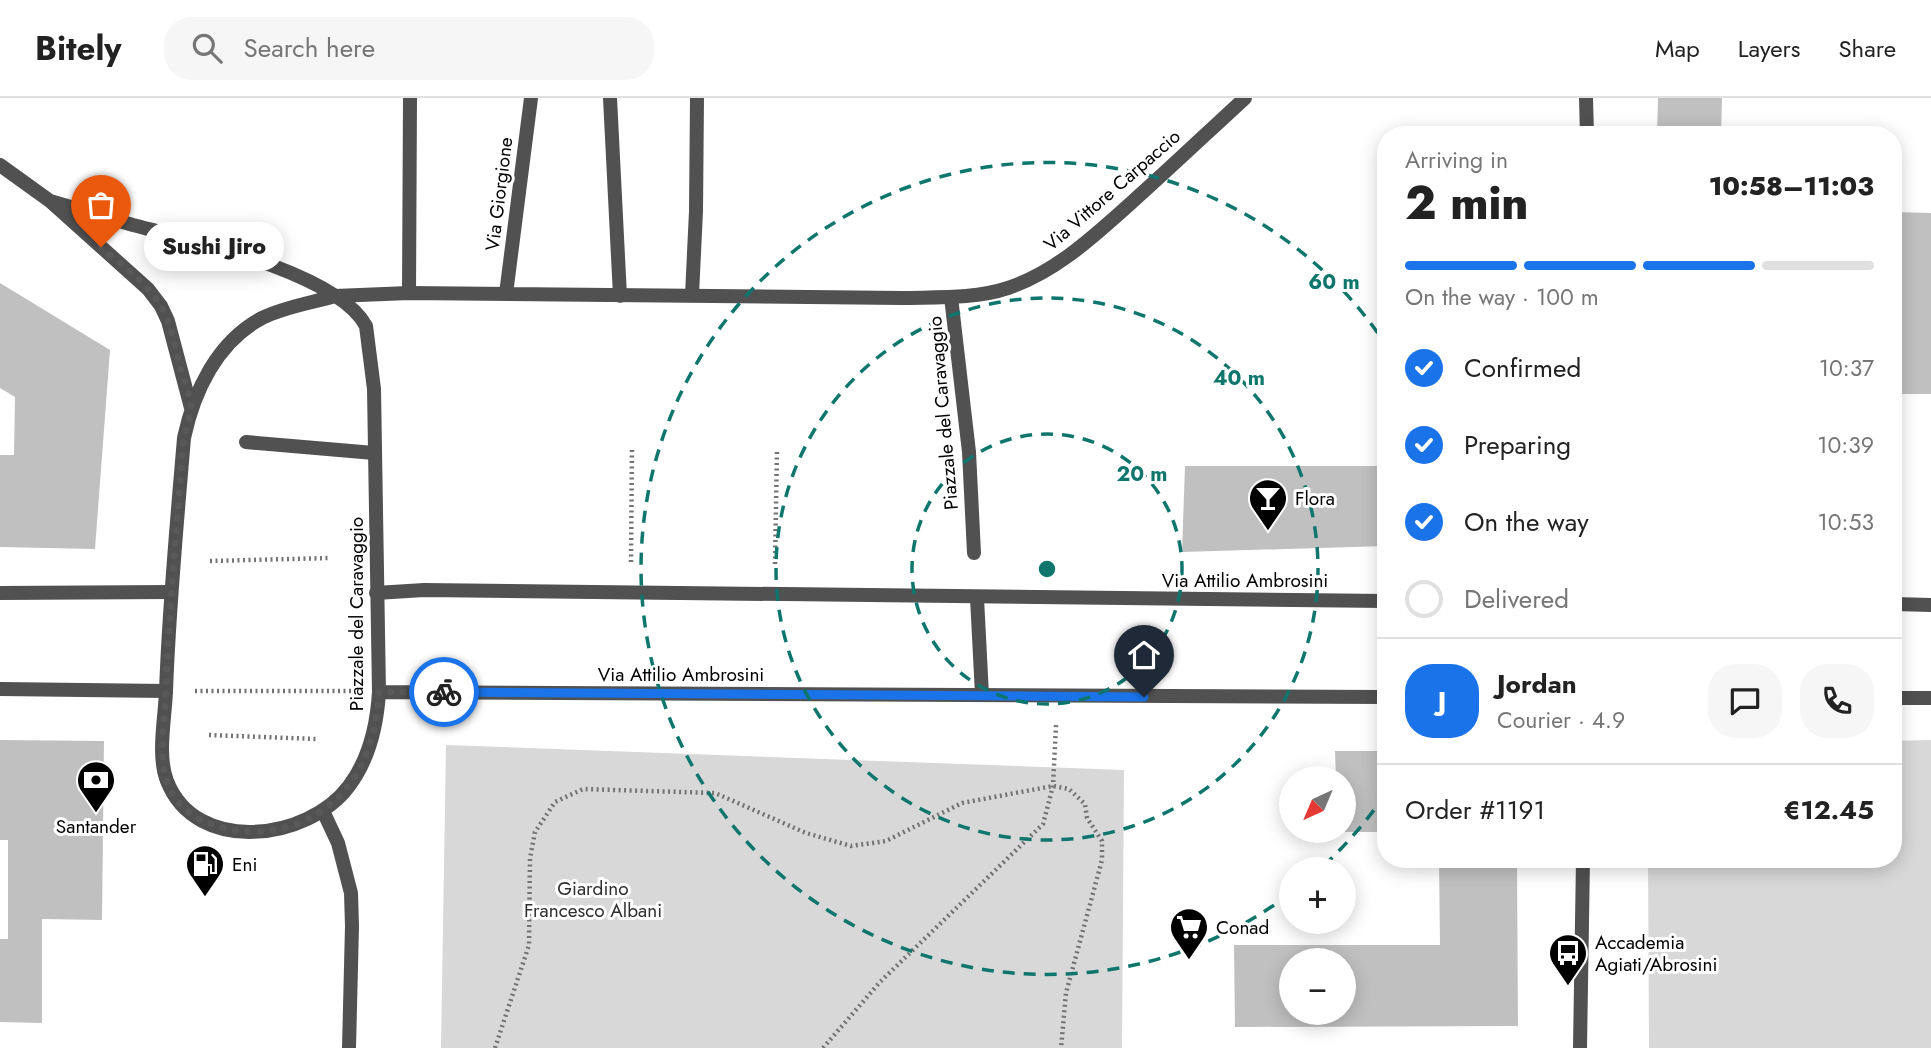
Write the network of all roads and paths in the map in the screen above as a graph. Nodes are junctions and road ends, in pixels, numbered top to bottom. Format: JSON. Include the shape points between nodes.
{"nodes":[{"id":1,"x":410,"y":98,"type":"edge"},
{"id":2,"x":531,"y":98,"type":"edge"},
{"id":3,"x":610,"y":98,"type":"edge"},
{"id":4,"x":696,"y":98,"type":"edge"},
{"id":5,"x":1245,"y":98,"type":"edge"},
{"id":6,"x":1586,"y":98,"type":"edge"},
{"id":7,"x":1587,"y":126,"type":"edge"},
{"id":8,"x":0,"y":165,"type":"edge"},
{"id":9,"x":50,"y":201,"type":"junction"},
{"id":10,"x":409,"y":293,"type":"junction"},
{"id":11,"x":506,"y":294,"type":"junction"},
{"id":12,"x":692,"y":295,"type":"junction"},
{"id":13,"x":335,"y":296,"type":"junction"},
{"id":14,"x":620,"y":296,"type":"junction"},
{"id":15,"x":951,"y":297,"type":"junction"},
{"id":16,"x":191,"y":408,"type":"junction"},
{"id":17,"x":246,"y":442,"type":"dead end"},
{"id":18,"x":632,"y":449,"type":"dead end"},
{"id":19,"x":777,"y":450,"type":"dead end"},
{"id":20,"x":374,"y":453,"type":"junction"},
{"id":21,"x":974,"y":553,"type":"dead end"},
{"id":22,"x":330,"y":558,"type":"dead end"},
{"id":23,"x":210,"y":561,"type":"dead end"},
{"id":24,"x":630,"y":570,"type":"dead end"},
{"id":25,"x":775,"y":572,"type":"dead end"},
{"id":26,"x":171,"y":592,"type":"junction"},
{"id":27,"x":0,"y":593,"type":"edge"},
{"id":28,"x":376,"y":593,"type":"junction"},
{"id":29,"x":977,"y":598,"type":"junction"},
{"id":30,"x":1377,"y":601,"type":"edge"},
{"id":31,"x":1902,"y":604,"type":"edge"},
{"id":32,"x":1931,"y":604,"type":"edge"},
{"id":33,"x":0,"y":689,"type":"edge"},
{"id":34,"x":166,"y":691,"type":"junction"},
{"id":35,"x":379,"y":692,"type":"junction"},
{"id":36,"x":982,"y":695,"type":"junction"},
{"id":37,"x":1058,"y":696,"type":"junction"},
{"id":38,"x":1377,"y":697,"type":"edge"},
{"id":39,"x":1902,"y":698,"type":"edge"},
{"id":40,"x":1931,"y":698,"type":"edge"},
{"id":41,"x":209,"y":735,"type":"dead end"},
{"id":42,"x":316,"y":739,"type":"dead end"},
{"id":43,"x":1053,"y":786,"type":"junction"},
{"id":44,"x":323,"y":811,"type":"junction"},
{"id":45,"x":1583,"y":868,"type":"edge"},
{"id":46,"x":349,"y":1048,"type":"edge"},
{"id":47,"x":495,"y":1048,"type":"edge"},
{"id":48,"x":823,"y":1048,"type":"edge"},
{"id":49,"x":1061,"y":1048,"type":"edge"},
{"id":50,"x":1580,"y":1048,"type":"edge"}],
"edges":[{"from":1,"to":10,"type":"street"},
{"from":2,"to":11,"type":"street","name":"Via Giorgione"},
{"from":3,"to":14,"type":"street"},
{"from":4,"to":12,"type":"street"},
{"from":5,"to":15,"type":"street","name":"Via Vittore Carpaccio","via":[[1057,264],[1009,288]]},
{"from":6,"to":7,"type":"street"},
{"from":8,"to":9,"type":"street"},
{"from":9,"to":13,"type":"street","via":[[237,254],[289,272]]},
{"from":9,"to":16,"type":"street","via":[[134,275],[161,306]]},
{"from":10,"to":11,"type":"street","name":"Piazzale del Caravaggio"},
{"from":10,"to":13,"type":"street","name":"Piazzale del Caravaggio"},
{"from":11,"to":14,"type":"street","name":"Piazzale del Caravaggio"},
{"from":12,"to":14,"type":"street","name":"Piazzale del Caravaggio"},
{"from":12,"to":15,"type":"street","name":"Piazzale del Caravaggio"},
{"from":13,"to":16,"type":"street","name":"Piazzale del Caravaggio","via":[[274,313],[248,327],[212,365]]},
{"from":13,"to":20,"type":"street","name":"Piazzale del Caravaggio","via":[[354,309],[366,326],[374,389]]},
{"from":15,"to":21,"type":"street","name":"Piazzale del Caravaggio","via":[[969,452]]},
{"from":16,"to":26,"type":"street","name":"Piazzale del Caravaggio","via":[[184,438]]},
{"from":17,"to":20,"type":"street"},
{"from":18,"to":24,"type":"path"},
{"from":19,"to":25,"type":"path"},
{"from":20,"to":28,"type":"street","name":"Piazzale del Caravaggio"},
{"from":22,"to":23,"type":"path"},
{"from":26,"to":27,"type":"street"},
{"from":26,"to":34,"type":"street","name":"Piazzale del Caravaggio"},
{"from":28,"to":29,"type":"street","name":"Via Attilio Ambrosini"},
{"from":28,"to":35,"type":"street","name":"Piazzale del Caravaggio"},
{"from":29,"to":30,"type":"street","name":"Via Attilio Ambrosini"},
{"from":29,"to":36,"type":"street"},
{"from":31,"to":32,"type":"street"},
{"from":33,"to":34,"type":"street"},
{"from":34,"to":35,"type":"path"},
{"from":34,"to":44,"type":"street","name":"Piazzale del Caravaggio","via":[[164,771],[184,807],[217,827],[251,831],[285,828]]},
{"from":35,"to":36,"type":"street","name":"Via Attilio Ambrosini"},
{"from":35,"to":44,"type":"street","name":"Piazzale del Caravaggio","via":[[373,740],[364,760],[349,786]]},
{"from":36,"to":37,"type":"street","name":"Via Attilio Ambrosini"},
{"from":37,"to":38,"type":"street","name":"Via Attilio Ambrosini"},
{"from":37,"to":43,"type":"path"},
{"from":39,"to":40,"type":"street"},
{"from":41,"to":42,"type":"path"},
{"from":43,"to":47,"type":"path","via":[[962,803],[886,841],[851,846],[806,833],[715,793],[583,789],[555,802],[535,832],[530,858],[529,945]]},
{"from":43,"to":48,"type":"path","via":[[1043,824],[880,982]]},
{"from":43,"to":49,"type":"path","via":[[1069,789],[1085,804],[1087,818],[1102,841],[1099,872],[1066,993]]},
{"from":44,"to":46,"type":"street","via":[[338,843],[351,893]]},
{"from":45,"to":50,"type":"street"}]}
